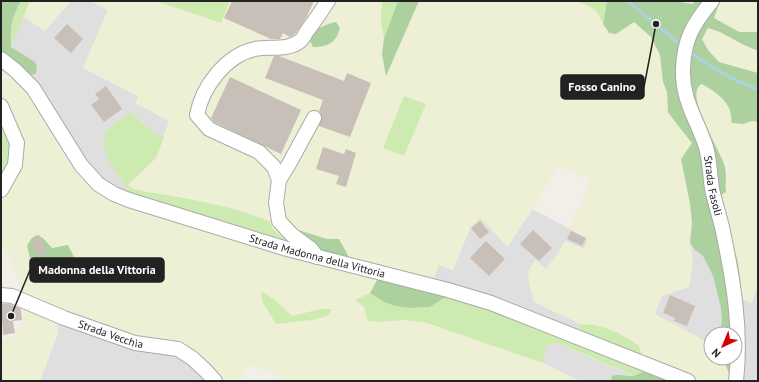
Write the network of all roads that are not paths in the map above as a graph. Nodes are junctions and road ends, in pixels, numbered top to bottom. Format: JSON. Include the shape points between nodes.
{"nodes":[{"id":1,"x":328,"y":1,"type":"edge"},
{"id":2,"x":712,"y":1,"type":"edge"},
{"id":3,"x":2,"y":62,"type":"edge"},
{"id":4,"x":1,"y":106,"type":"edge"},
{"id":5,"x":314,"y":118,"type":"dead end"},
{"id":6,"x":278,"y":180,"type":"junction"},
{"id":7,"x":1,"y":190,"type":"edge"},
{"id":8,"x":317,"y":258,"type":"junction"},
{"id":9,"x":1,"y":295,"type":"edge"},
{"id":10,"x":215,"y":381,"type":"edge"},
{"id":11,"x":688,"y":381,"type":"edge"},
{"id":12,"x":736,"y":381,"type":"edge"}],
"edges":[{"from":1,"to":6,"type":"street","via":[[300,41],[290,46],[254,49],[235,57],[213,78],[199,105],[198,115],[209,129],[259,152],[274,167]]},
{"from":2,"to":12,"type":"street","name":"Strada Fasoli","via":[[691,30],[684,58],[683,82],[687,103],[706,147],[712,190],[725,243],[737,311]]},
{"from":3,"to":8,"type":"street","name":"Strada Madonna della Vittoria","via":[[20,74],[33,88],[81,165],[105,189],[129,200]]},
{"from":4,"to":7,"type":"street","via":[[17,143],[15,165]]},
{"from":5,"to":6,"type":"street"},
{"from":6,"to":8,"type":"street","via":[[276,203],[279,221],[311,249]]},
{"from":8,"to":11,"type":"street","name":"Strada Madonna della Vittoria","via":[[491,303]]},
{"from":9,"to":10,"type":"street","name":"Strada Vecchia","via":[[12,296],[135,343],[178,349],[192,358]]}]}
